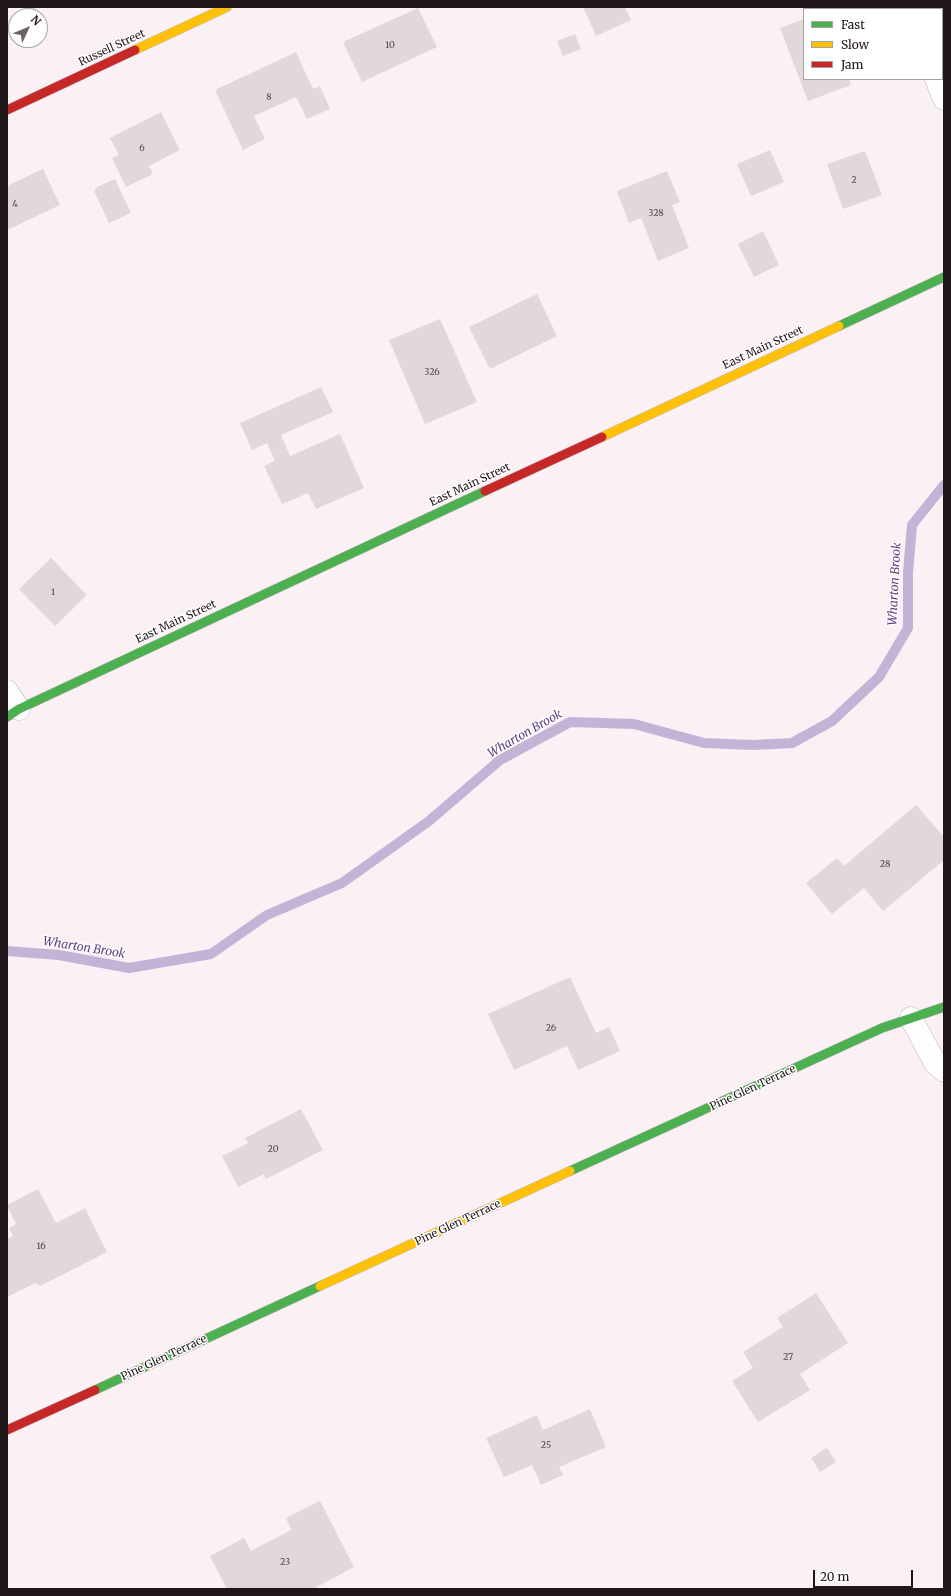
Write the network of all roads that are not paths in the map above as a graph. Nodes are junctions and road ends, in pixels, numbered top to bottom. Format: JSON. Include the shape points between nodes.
{"nodes":[{"id":1,"x":227,"y":7,"type":"edge"},
{"id":2,"x":936,"y":80,"type":"edge"},
{"id":3,"x":944,"y":99,"type":"edge"},
{"id":4,"x":7,"y":110,"type":"edge"},
{"id":5,"x":944,"y":277,"type":"edge"},
{"id":6,"x":7,"y":691,"type":"edge"},
{"id":7,"x":13,"y":713,"type":"edge"},
{"id":8,"x":944,"y":1007,"type":"edge"},
{"id":9,"x":911,"y":1018,"type":"junction"},
{"id":10,"x":944,"y":1072,"type":"edge"},
{"id":11,"x":7,"y":1430,"type":"edge"}],
"edges":[{"from":1,"to":4,"type":"street","name":"Russell Street"},
{"from":2,"to":3,"type":"street"},
{"from":5,"to":7,"type":"street","name":"East Main Street"},
{"from":6,"to":7,"type":"street"},
{"from":8,"to":9,"type":"street","name":"Pine Glen Terrace"},
{"from":9,"to":10,"type":"street","via":[[935,1063]]},
{"from":9,"to":11,"type":"street","name":"Pine Glen Terrace","via":[[875,1032]]}]}
